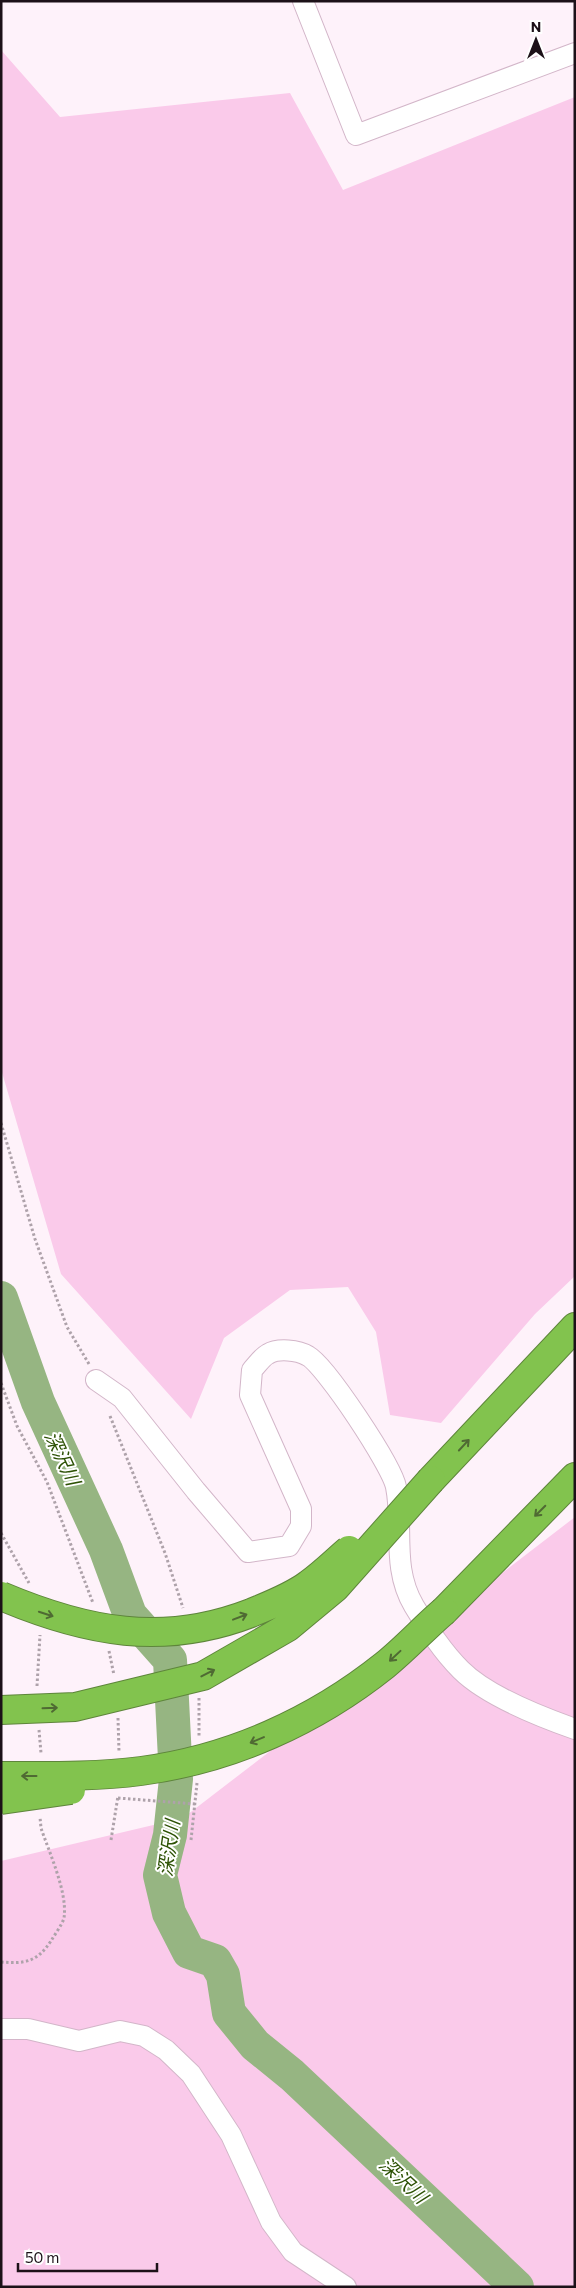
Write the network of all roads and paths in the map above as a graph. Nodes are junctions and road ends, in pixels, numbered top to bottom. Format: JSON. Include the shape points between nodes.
{"nodes":[{"id":1,"x":302,"y":1,"type":"edge"},
{"id":2,"x":575,"y":53,"type":"edge"},
{"id":3,"x":1,"y":1122,"type":"edge"},
{"id":4,"x":575,"y":1327,"type":"edge"},
{"id":5,"x":96,"y":1380,"type":"joint"},
{"id":6,"x":108,"y":1411,"type":"dead end"},
{"id":7,"x":575,"y":1477,"type":"edge"},
{"id":8,"x":431,"y":1480,"type":"junction"},
{"id":9,"x":1,"y":1596,"type":"edge"},
{"id":10,"x":184,"y":1612,"type":"dead end"},
{"id":11,"x":198,"y":1692,"type":"dead end"},
{"id":12,"x":1,"y":1710,"type":"edge"},
{"id":13,"x":575,"y":1729,"type":"edge"},
{"id":14,"x":194,"y":1761,"type":"junction"},
{"id":15,"x":1,"y":1776,"type":"edge"},
{"id":16,"x":118,"y":1798,"type":"dead end"},
{"id":17,"x":1,"y":1800,"type":"edge"},
{"id":18,"x":194,"y":1804,"type":"junction"},
{"id":19,"x":191,"y":1840,"type":"dead end"},
{"id":20,"x":1,"y":2029,"type":"edge"},
{"id":21,"x":346,"y":2287,"type":"edge"}],
"edges":[{"from":1,"to":2,"type":"street","via":[[356,135]]},
{"from":3,"to":5,"type":"path","via":[[35,1239],[67,1327],[85,1354]]},
{"from":8,"to":4,"type":"highway","one_way":true},
{"from":5,"to":13,"type":"street","via":[[122,1398],[248,1552],[289,1546],[302,1526],[301,1509],[250,1395],[252,1370],[268,1354],[289,1350],[309,1356],[331,1380],[384,1459],[396,1487],[402,1577],[413,1604],[439,1645],[463,1671],[490,1691],[548,1720]]},
{"from":6,"to":10,"type":"path","via":[[165,1553]]},
{"from":7,"to":14,"type":"highway","one_way":true,"bridge":true,"via":[[386,1664],[331,1704],[284,1729],[237,1749]]},
{"from":9,"to":8,"type":"highway","one_way":true,"bridge":true,"via":[[70,1622],[102,1629],[182,1631],[226,1622],[270,1606],[308,1585]]},
{"from":12,"to":8,"type":"highway","one_way":true,"bridge":true,"via":[[75,1707],[203,1676],[288,1626],[335,1588]]},
{"from":11,"to":14,"type":"path","via":[[201,1710]]},
{"from":14,"to":15,"type":"highway","one_way":true,"bridge":true,"via":[[141,1771],[77,1776]]},
{"from":14,"to":17,"type":"highway","bridge":true,"via":[[139,1779]]},
{"from":14,"to":18,"type":"path"},
{"from":16,"to":18,"type":"path"},
{"from":18,"to":19,"type":"path"},
{"from":20,"to":21,"type":"street","via":[[28,2029],[79,2041],[120,2031],[144,2036],[166,2050],[191,2074],[231,2135],[271,2222],[293,2252]]}]}
